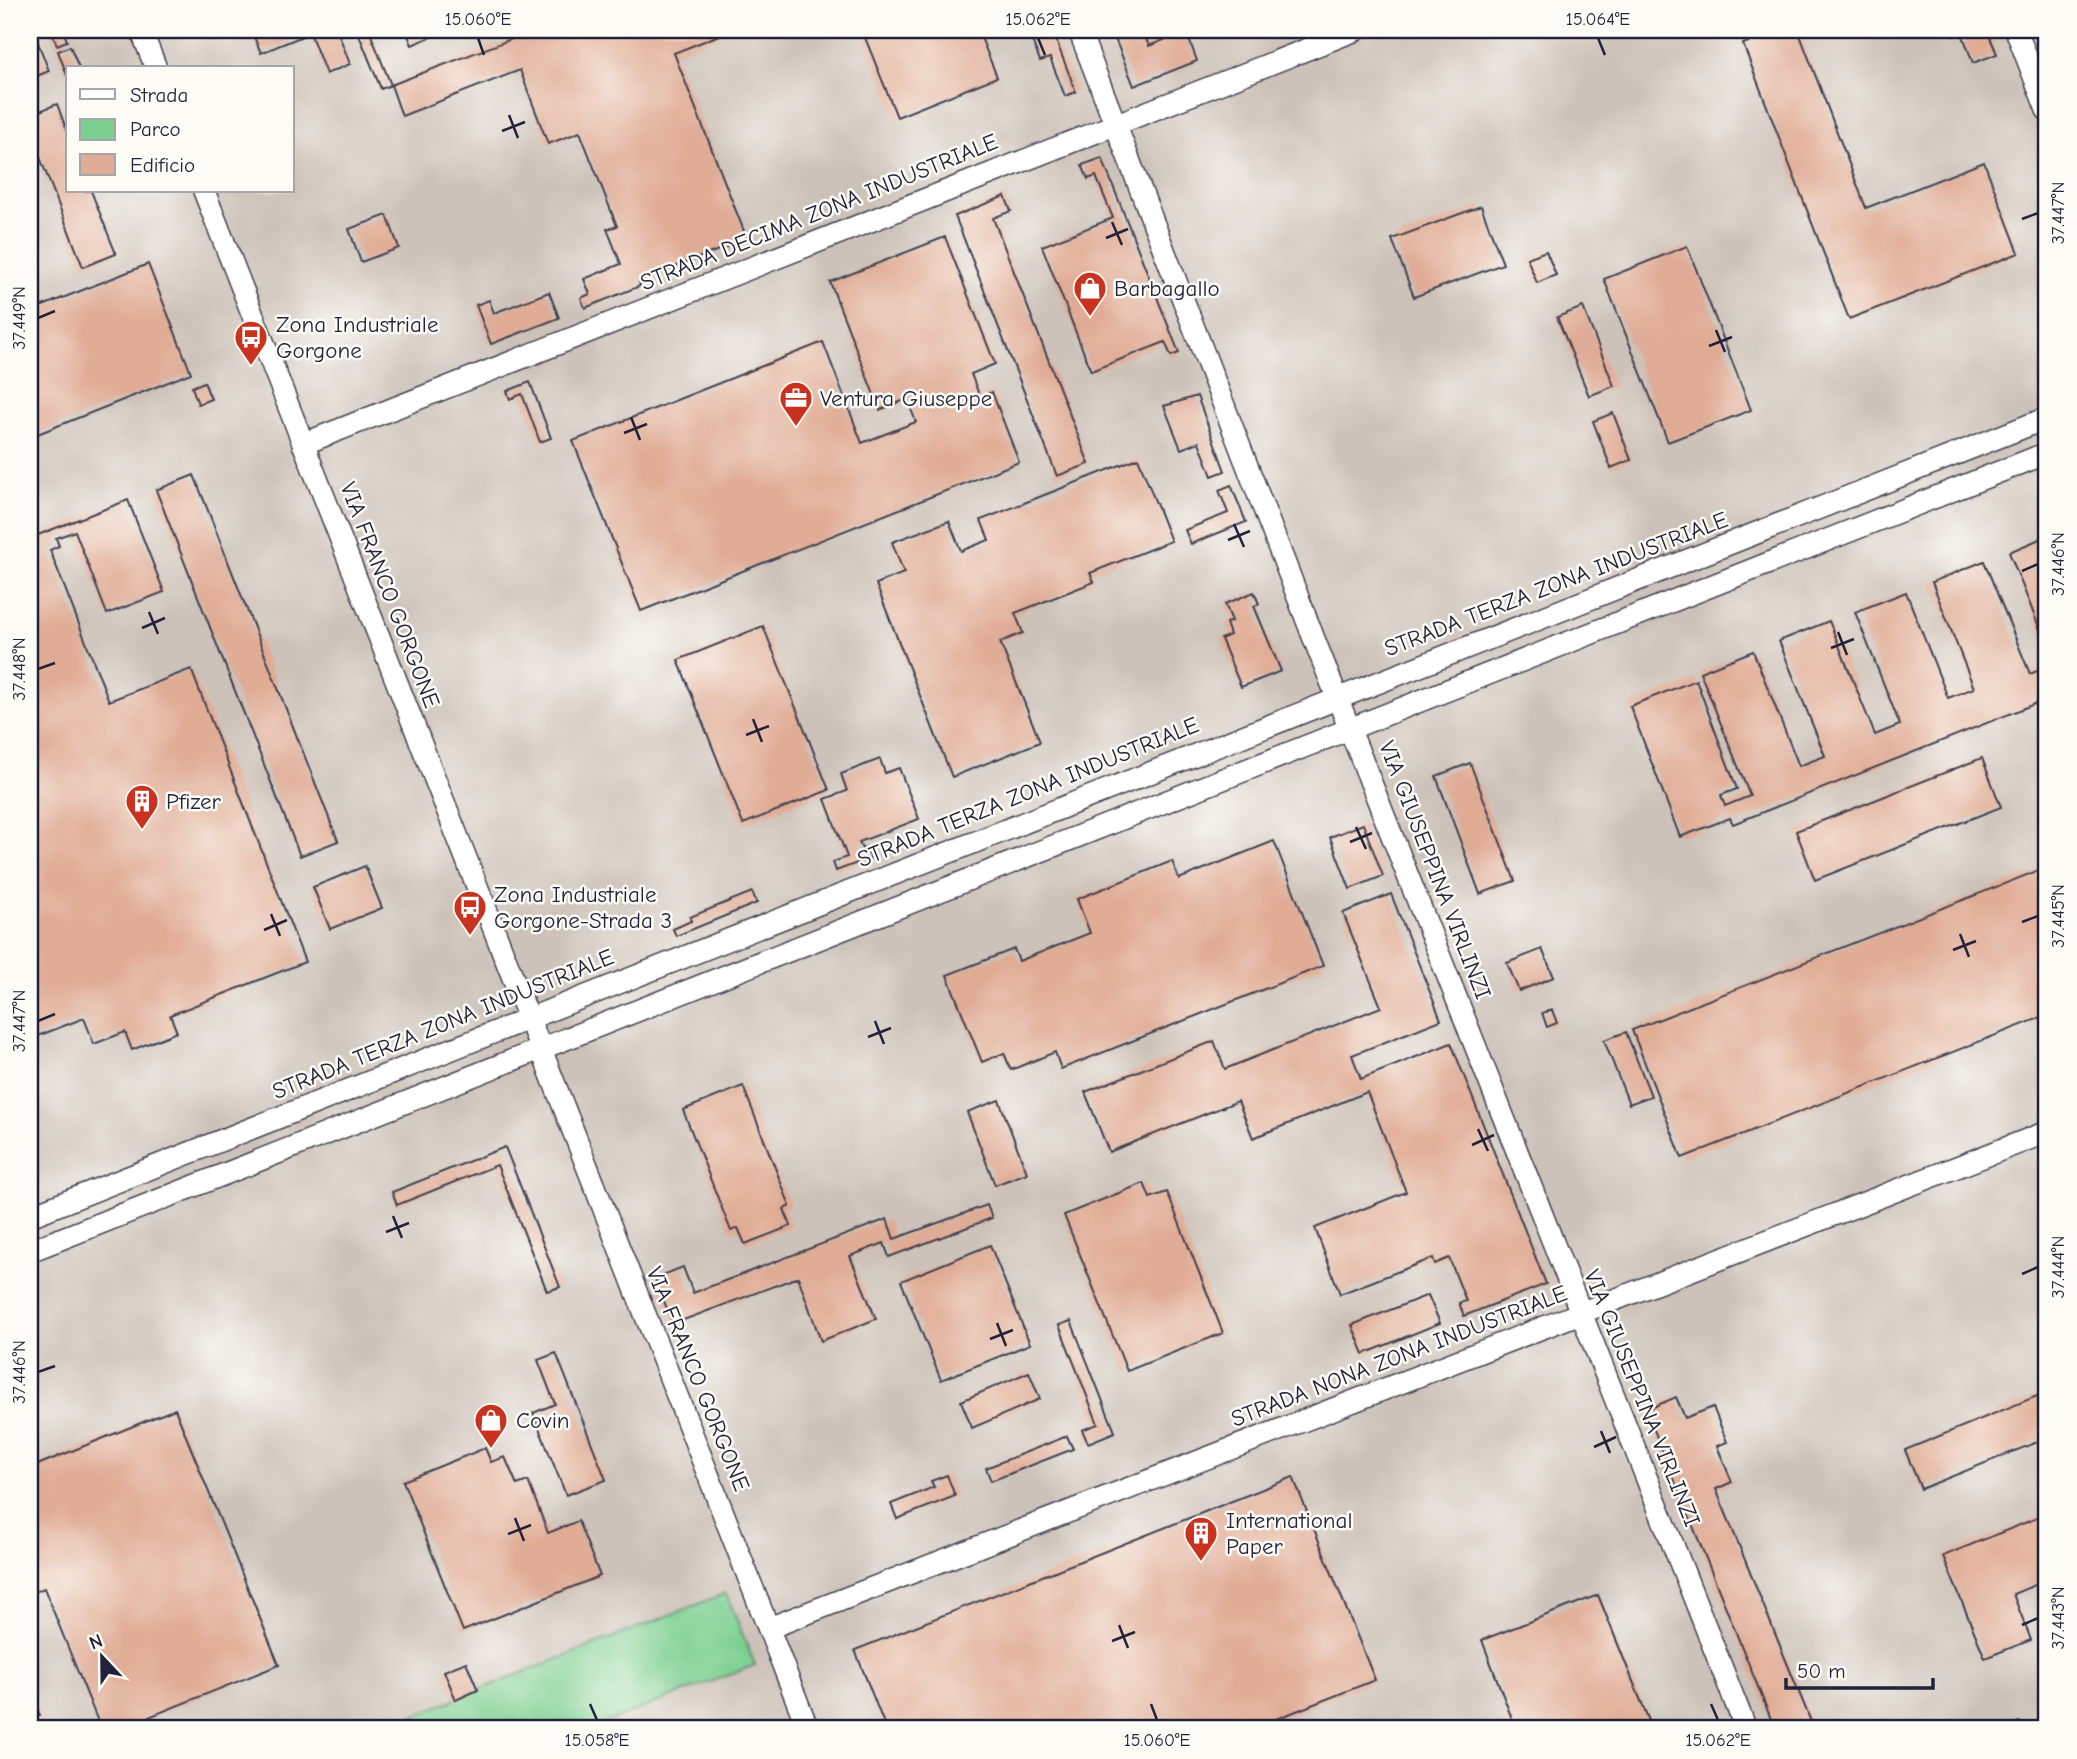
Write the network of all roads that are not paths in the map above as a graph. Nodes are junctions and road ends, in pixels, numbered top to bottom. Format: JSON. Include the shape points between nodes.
{"nodes":[{"id":1,"x":141,"y":30,"type":"edge"},
{"id":2,"x":1079,"y":30,"type":"edge"},
{"id":3,"x":1356,"y":30,"type":"edge"},
{"id":4,"x":2016,"y":30,"type":"edge"},
{"id":5,"x":155,"y":66,"type":"edge"},
{"id":6,"x":2047,"y":110,"type":"edge"},
{"id":7,"x":1115,"y":124,"type":"junction"},
{"id":8,"x":204,"y":192,"type":"edge"},
{"id":9,"x":2047,"y":418,"type":"edge"},
{"id":10,"x":303,"y":444,"type":"junction"},
{"id":11,"x":2047,"y":453,"type":"edge"},
{"id":12,"x":1339,"y":698,"type":"junction"},
{"id":13,"x":1351,"y":727,"type":"junction"},
{"id":14,"x":527,"y":1017,"type":"junction"},
{"id":15,"x":539,"y":1049,"type":"junction"},
{"id":16,"x":2047,"y":1132,"type":"edge"},
{"id":17,"x":30,"y":1216,"type":"edge"},
{"id":18,"x":30,"y":1251,"type":"edge"},
{"id":19,"x":1580,"y":1314,"type":"junction"},
{"id":20,"x":769,"y":1628,"type":"junction"},
{"id":21,"x":808,"y":1729,"type":"edge"},
{"id":22,"x":1746,"y":1729,"type":"edge"}],
"edges":[{"from":1,"to":5,"type":"street"},
{"from":2,"to":7,"type":"street","name":"VIA GIUSEPPINA VIRLINZI"},
{"from":3,"to":7,"type":"street","name":"STRADA DECIMA ZONA INDUSTRIALE"},
{"from":4,"to":6,"type":"street"},
{"from":7,"to":10,"type":"street","name":"STRADA DECIMA ZONA INDUSTRIALE"},
{"from":7,"to":12,"type":"street","name":"VIA GIUSEPPINA VIRLINZI"},
{"from":8,"to":10,"type":"street","name":"VIA FRANCO GORGONE"},
{"from":9,"to":12,"type":"street","name":"STRADA TERZA ZONA INDUSTRIALE"},
{"from":10,"to":14,"type":"street","name":"VIA FRANCO GORGONE"},
{"from":11,"to":13,"type":"street"},
{"from":12,"to":13,"type":"street","name":"VIA GIUSEPPINA VIRLINZI"},
{"from":12,"to":14,"type":"street","name":"STRADA TERZA ZONA INDUSTRIALE"},
{"from":13,"to":15,"type":"street"},
{"from":13,"to":19,"type":"street","name":"VIA GIUSEPPINA VIRLINZI"},
{"from":14,"to":15,"type":"street","name":"VIA FRANCO GORGONE"},
{"from":14,"to":17,"type":"street","name":"STRADA TERZA ZONA INDUSTRIALE"},
{"from":15,"to":18,"type":"street"},
{"from":15,"to":20,"type":"street","name":"VIA FRANCO GORGONE"},
{"from":16,"to":19,"type":"street","name":"STRADA NONA ZONA INDUSTRIALE"},
{"from":19,"to":20,"type":"street","name":"STRADA NONA ZONA INDUSTRIALE"},
{"from":19,"to":22,"type":"street","name":"VIA GIUSEPPINA VIRLINZI"},
{"from":20,"to":21,"type":"street","name":"VIA FRANCO GORGONE"}]}
